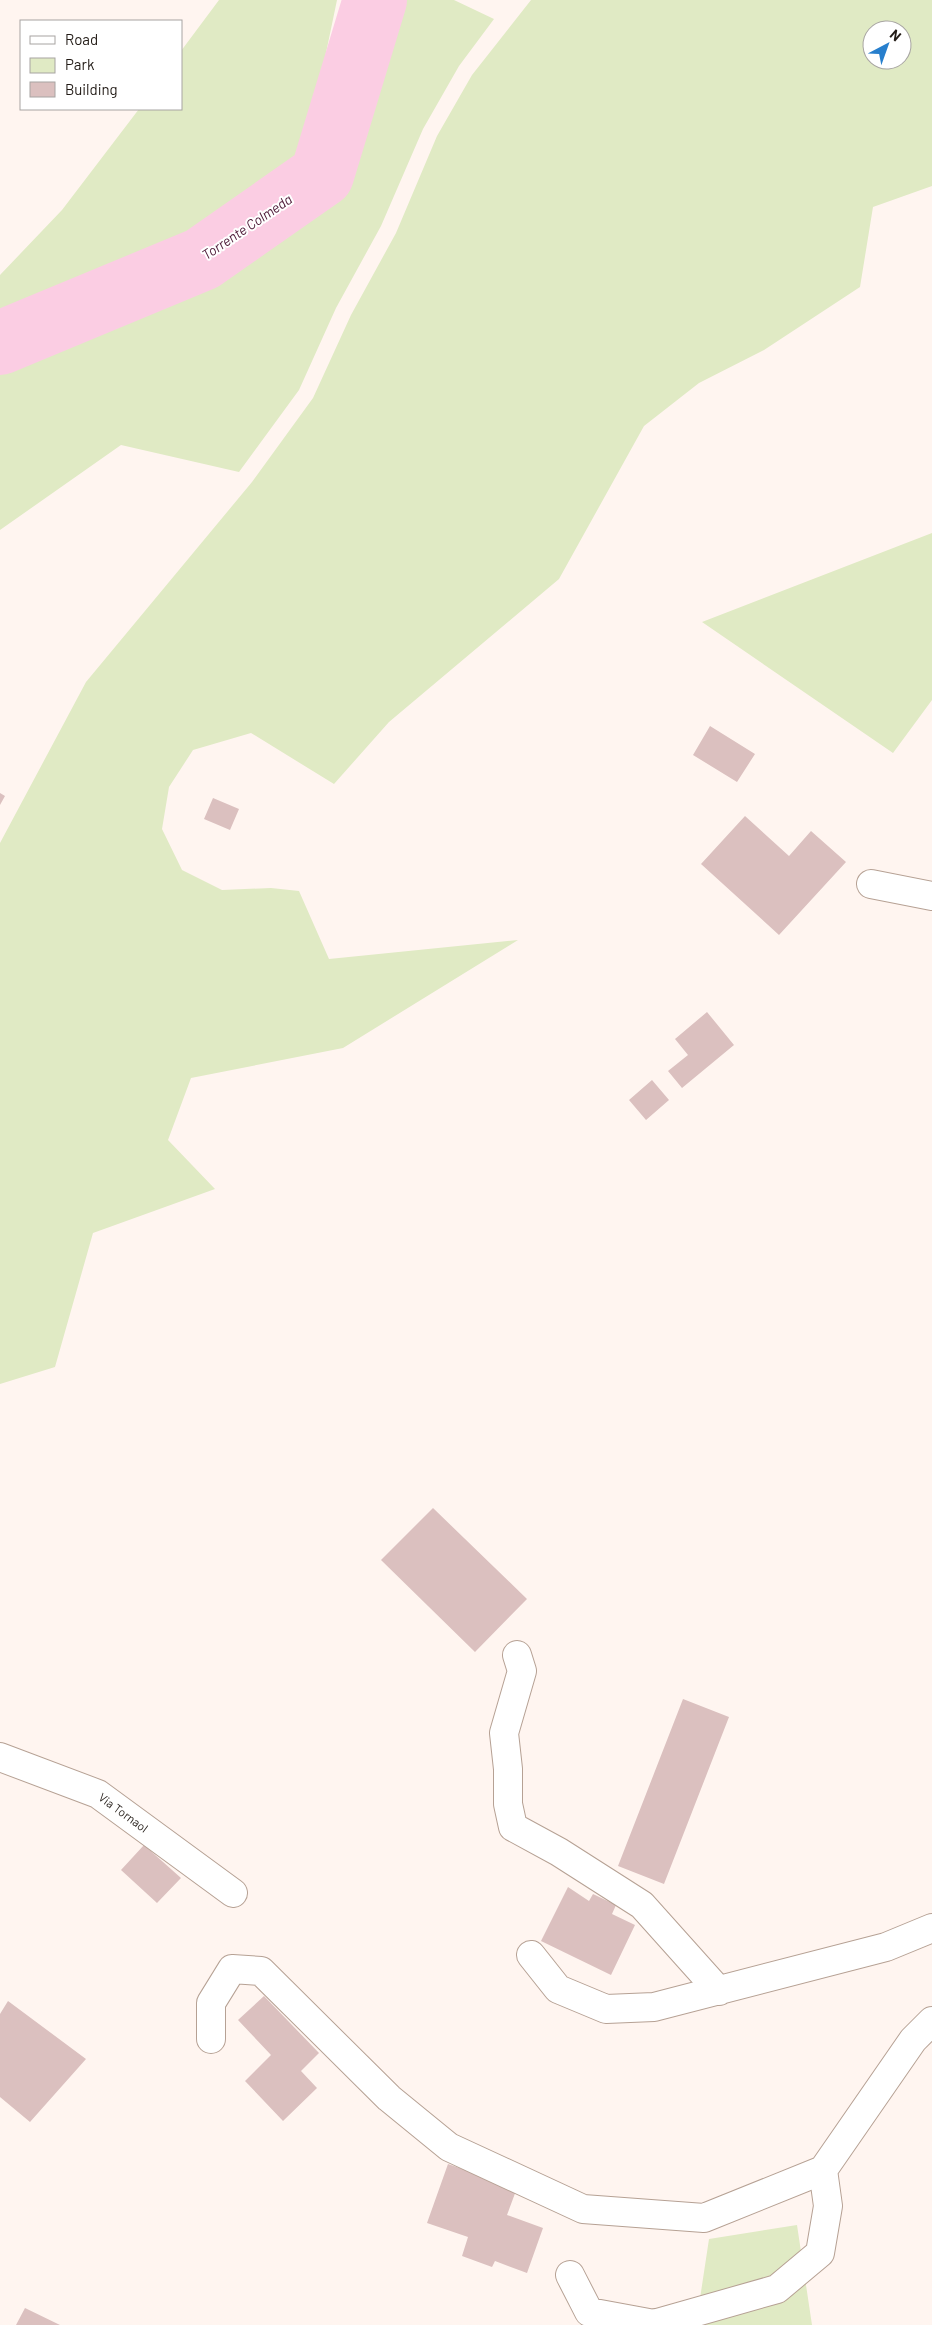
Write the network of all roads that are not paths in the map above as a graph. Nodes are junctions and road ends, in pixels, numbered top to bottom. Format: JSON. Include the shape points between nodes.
{"nodes":[{"id":1,"x":870,"y":884,"type":"dead end"},
{"id":2,"x":932,"y":896,"type":"edge"},
{"id":3,"x":517,"y":1655,"type":"dead end"},
{"id":4,"x":0,"y":1757,"type":"edge"},
{"id":5,"x":233,"y":1893,"type":"dead end"},
{"id":6,"x":932,"y":1928,"type":"edge"},
{"id":7,"x":531,"y":1955,"type":"dead end"},
{"id":8,"x":719,"y":1990,"type":"junction"},
{"id":9,"x":932,"y":2021,"type":"edge"},
{"id":10,"x":211,"y":2039,"type":"dead end"},
{"id":11,"x":823,"y":2170,"type":"junction"},
{"id":12,"x":570,"y":2275,"type":"dead end"}],
"edges":[{"from":1,"to":2,"type":"street"},
{"from":3,"to":8,"type":"street","via":[[522,1671],[504,1733],[508,1804],[513,1827],[559,1852],[642,1906]]},
{"from":4,"to":5,"type":"street","name":"Via Tornaol","via":[[98,1794]]},
{"from":6,"to":8,"type":"street","via":[[886,1947]]},
{"from":7,"to":8,"type":"street","via":[[558,1989],[606,2009],[654,2007]]},
{"from":9,"to":11,"type":"street","via":[[913,2040]]},
{"from":10,"to":11,"type":"street","via":[[211,2003],[232,1969],[261,1971],[389,2098],[449,2147],[583,2209],[704,2218]]},
{"from":11,"to":12,"type":"street","via":[[828,2206],[820,2253],[776,2289],[654,2324],[590,2312]]}]}
